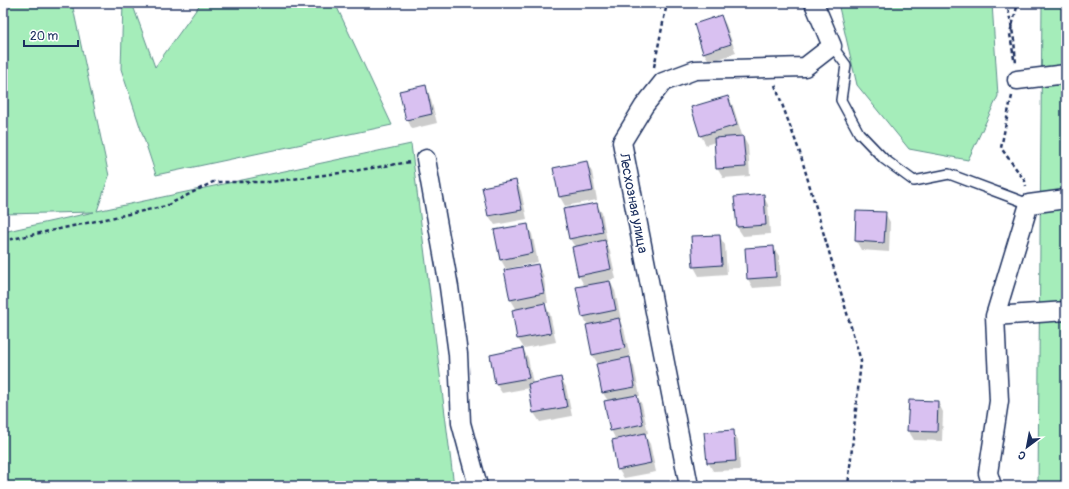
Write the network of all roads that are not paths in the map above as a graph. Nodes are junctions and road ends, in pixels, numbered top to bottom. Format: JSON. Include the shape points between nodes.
{"nodes":[{"id":1,"x":814,"y":3,"type":"edge"},
{"id":2,"x":832,"y":46,"type":"junction"},
{"id":3,"x":1066,"y":74,"type":"edge"},
{"id":4,"x":1017,"y":80,"type":"road end"},
{"id":5,"x":426,"y":159,"type":"road end"},
{"id":6,"x":1066,"y":199,"type":"edge"},
{"id":7,"x":1029,"y":204,"type":"junction"},
{"id":8,"x":1066,"y":310,"type":"edge"},
{"id":9,"x":995,"y":316,"type":"junction"},
{"id":10,"x":478,"y":486,"type":"edge"},
{"id":11,"x":689,"y":486,"type":"edge"},
{"id":12,"x":992,"y":486,"type":"edge"}],
"edges":[{"from":1,"to":2,"type":"street"},
{"from":2,"to":7,"type":"lane","via":[[846,65],[841,100],[859,133],[884,159],[914,181],[949,174]]},
{"from":2,"to":11,"type":"street","name":"Лесхозная улица","via":[[805,67],[695,70],[663,82],[644,106],[622,142]]},
{"from":3,"to":4,"type":"street"},
{"from":5,"to":10,"type":"street","via":[[450,287],[458,354],[461,423]]},
{"from":6,"to":7,"type":"street"},
{"from":7,"to":9,"type":"street"},
{"from":8,"to":9,"type":"street"},
{"from":9,"to":12,"type":"street","via":[[999,401],[988,473]]}]}
